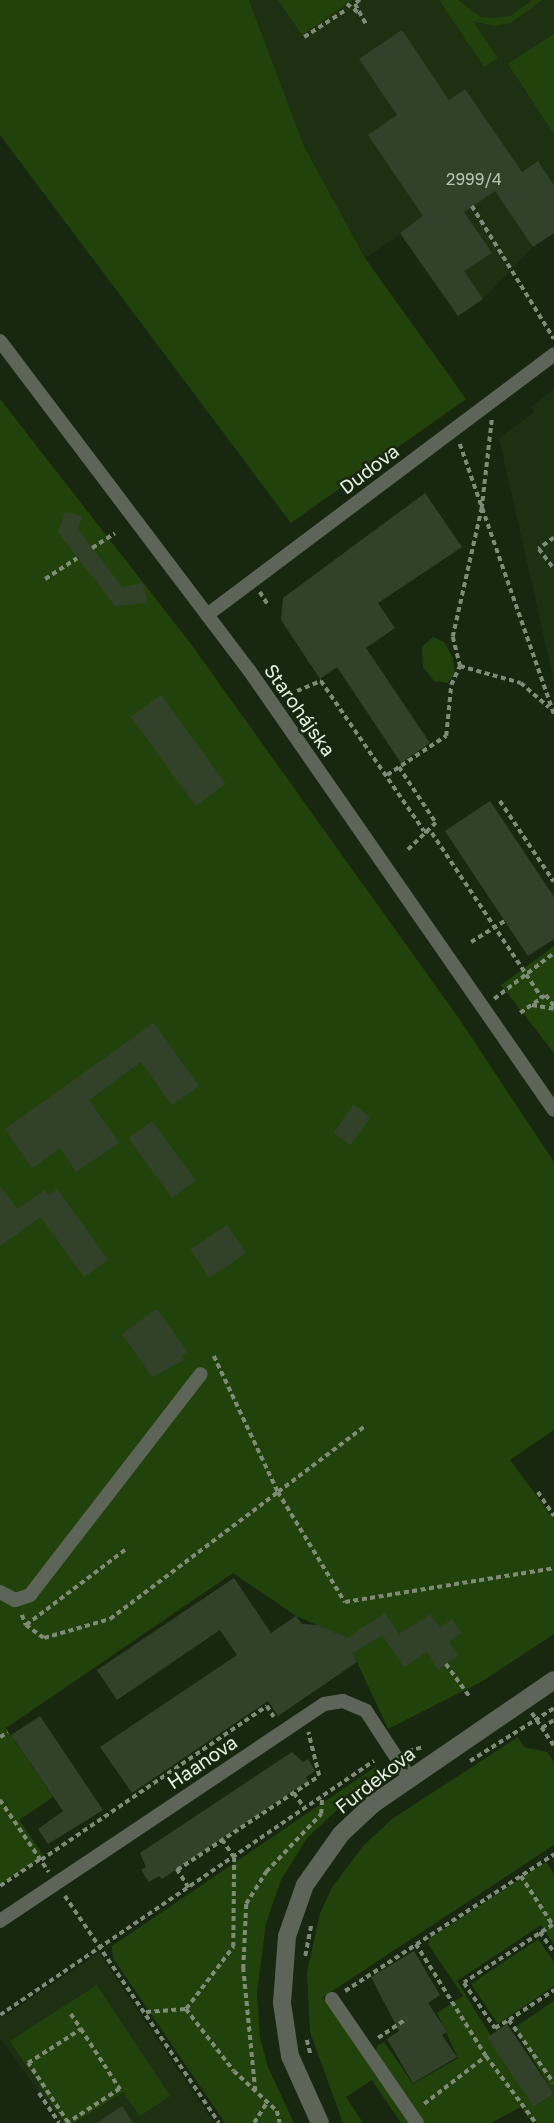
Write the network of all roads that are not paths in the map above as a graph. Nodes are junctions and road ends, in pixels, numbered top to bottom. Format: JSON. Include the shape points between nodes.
{"nodes":[{"id":1,"x":0,"y":341,"type":"edge"},
{"id":2,"x":554,"y":354,"type":"edge"},
{"id":3,"x":207,"y":615,"type":"junction"},
{"id":4,"x":554,"y":1110,"type":"edge"},
{"id":5,"x":201,"y":1374,"type":"dead end"},
{"id":6,"x":0,"y":1592,"type":"edge"},
{"id":7,"x":554,"y":1680,"type":"edge"},
{"id":8,"x":409,"y":1777,"type":"junction"},
{"id":9,"x":0,"y":1921,"type":"edge"},
{"id":10,"x":332,"y":1999,"type":"road end"},
{"id":11,"x":414,"y":2119,"type":"edge"},
{"id":12,"x":320,"y":2123,"type":"edge"}],
"edges":[{"from":1,"to":3,"type":"street","name":"Starohájska"},
{"from":2,"to":3,"type":"street","name":"Dudova"},
{"from":3,"to":4,"type":"street","name":"Starohájska"},
{"from":5,"to":6,"type":"street","via":[[30,1595],[15,1600]]},
{"from":7,"to":8,"type":"street","name":"Furdekova"},
{"from":8,"to":9,"type":"street","name":"Haanova","via":[[366,1712],[349,1702],[324,1704]]},
{"from":8,"to":12,"type":"street","name":"Furdekova","via":[[341,1834],[305,1885],[290,1920],[282,1968],[283,2020],[297,2074]]},
{"from":10,"to":11,"type":"street"}]}
